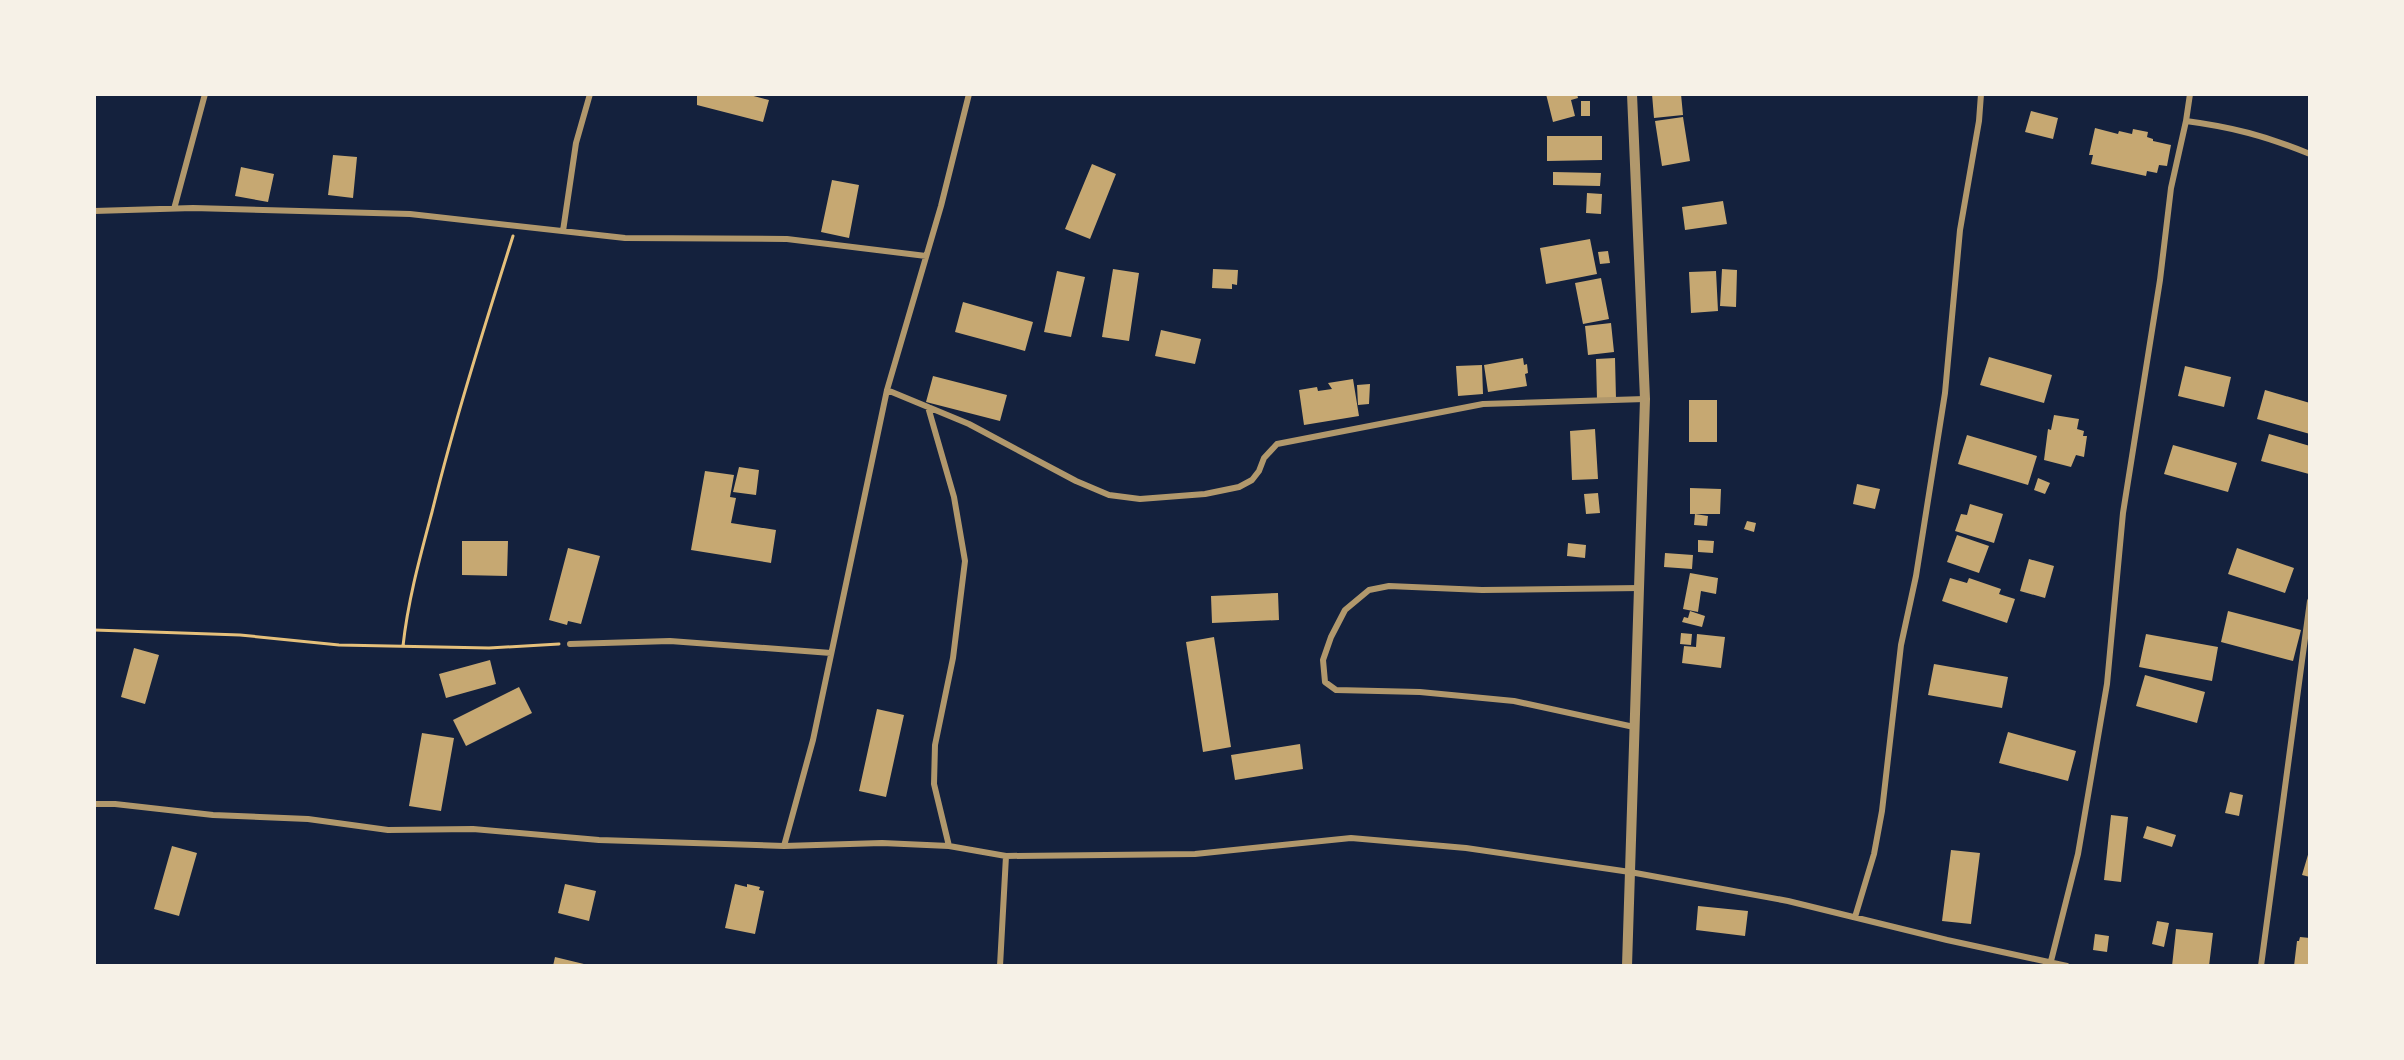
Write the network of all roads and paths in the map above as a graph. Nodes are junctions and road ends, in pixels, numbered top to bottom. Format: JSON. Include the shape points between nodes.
{"nodes":[{"id":1,"x":205,"y":94,"type":"edge"},
{"id":2,"x":590,"y":94,"type":"edge"},
{"id":3,"x":969,"y":94,"type":"edge"},
{"id":4,"x":1632,"y":94,"type":"edge"},
{"id":5,"x":1981,"y":94,"type":"edge"},
{"id":6,"x":2190,"y":94,"type":"edge"},
{"id":7,"x":2186,"y":121,"type":"junction"},
{"id":8,"x":2310,"y":154,"type":"edge"},
{"id":9,"x":174,"y":209,"type":"junction"},
{"id":10,"x":94,"y":211,"type":"edge"},
{"id":11,"x":516,"y":226,"type":"junction"},
{"id":12,"x":563,"y":231,"type":"junction"},
{"id":13,"x":926,"y":256,"type":"junction"},
{"id":14,"x":887,"y":390,"type":"junction"},
{"id":15,"x":1645,"y":399,"type":"junction"},
{"id":16,"x":928,"y":407,"type":"junction"},
{"id":17,"x":1640,"y":588,"type":"junction"},
{"id":18,"x":2310,"y":601,"type":"edge"},
{"id":19,"x":94,"y":630,"type":"edge"},
{"id":20,"x":570,"y":644,"type":"joint"},
{"id":21,"x":403,"y":646,"type":"junction"},
{"id":22,"x":831,"y":653,"type":"junction"},
{"id":23,"x":1634,"y":727,"type":"junction"},
{"id":24,"x":94,"y":804,"type":"edge"},
{"id":25,"x":784,"y":846,"type":"junction"},
{"id":26,"x":949,"y":846,"type":"junction"},
{"id":27,"x":1006,"y":856,"type":"junction"},
{"id":28,"x":1630,"y":872,"type":"junction"},
{"id":29,"x":1855,"y":917,"type":"junction"},
{"id":30,"x":2051,"y":960,"type":"junction"},
{"id":31,"x":1000,"y":966,"type":"edge"},
{"id":32,"x":1627,"y":966,"type":"edge"},
{"id":33,"x":2067,"y":966,"type":"edge"},
{"id":34,"x":2261,"y":966,"type":"edge"}],
"edges":[{"from":1,"to":9,"type":"street"},
{"from":2,"to":12,"type":"street","via":[[576,143]]},
{"from":3,"to":13,"type":"street"},
{"from":4,"to":15,"type":"street"},
{"from":5,"to":29,"type":"street","via":[[1960,230],[1945,393],[1901,645],[1882,812]]},
{"from":6,"to":7,"type":"street"},
{"from":7,"to":8,"type":"street","via":[[2228,126]]},
{"from":7,"to":30,"type":"street","via":[[2171,188],[2123,513],[2107,684],[2079,854]]},
{"from":9,"to":10,"type":"street"},
{"from":9,"to":11,"type":"street","via":[[410,214]]},
{"from":11,"to":12,"type":"street"},
{"from":11,"to":21,"type":"path","via":[[439,485],[407,608]]},
{"from":12,"to":13,"type":"street","via":[[625,238],[787,238]]},
{"from":13,"to":14,"type":"street"},
{"from":14,"to":16,"type":"street"},
{"from":14,"to":22,"type":"street"},
{"from":15,"to":16,"type":"street","via":[[1483,404],[1277,444],[1252,480],[1239,487],[1140,499],[1109,495],[1076,482],[969,424]]},
{"from":15,"to":17,"type":"street"},
{"from":16,"to":26,"type":"street","via":[[954,497],[965,561],[953,658],[935,745],[934,784]]},
{"from":17,"to":23,"type":"street"},
{"from":17,"to":23,"type":"street","via":[[1482,590],[1389,586],[1369,590],[1345,610],[1323,660],[1324,682],[1336,690],[1514,700]]},
{"from":18,"to":34,"type":"street"},
{"from":19,"to":21,"type":"path"},
{"from":20,"to":21,"type":"path","via":[[489,648]]},
{"from":20,"to":22,"type":"street","via":[[670,641]]},
{"from":22,"to":25,"type":"street","via":[[813,740]]},
{"from":23,"to":28,"type":"street"},
{"from":24,"to":25,"type":"street","via":[[308,819],[388,830],[473,829],[599,840]]},
{"from":25,"to":26,"type":"street"},
{"from":26,"to":27,"type":"street"},
{"from":27,"to":28,"type":"street","via":[[1195,854],[1351,838],[1466,848]]},
{"from":27,"to":31,"type":"street"},
{"from":28,"to":29,"type":"street"},
{"from":28,"to":32,"type":"street"},
{"from":29,"to":30,"type":"street"},
{"from":30,"to":33,"type":"street"}]}
